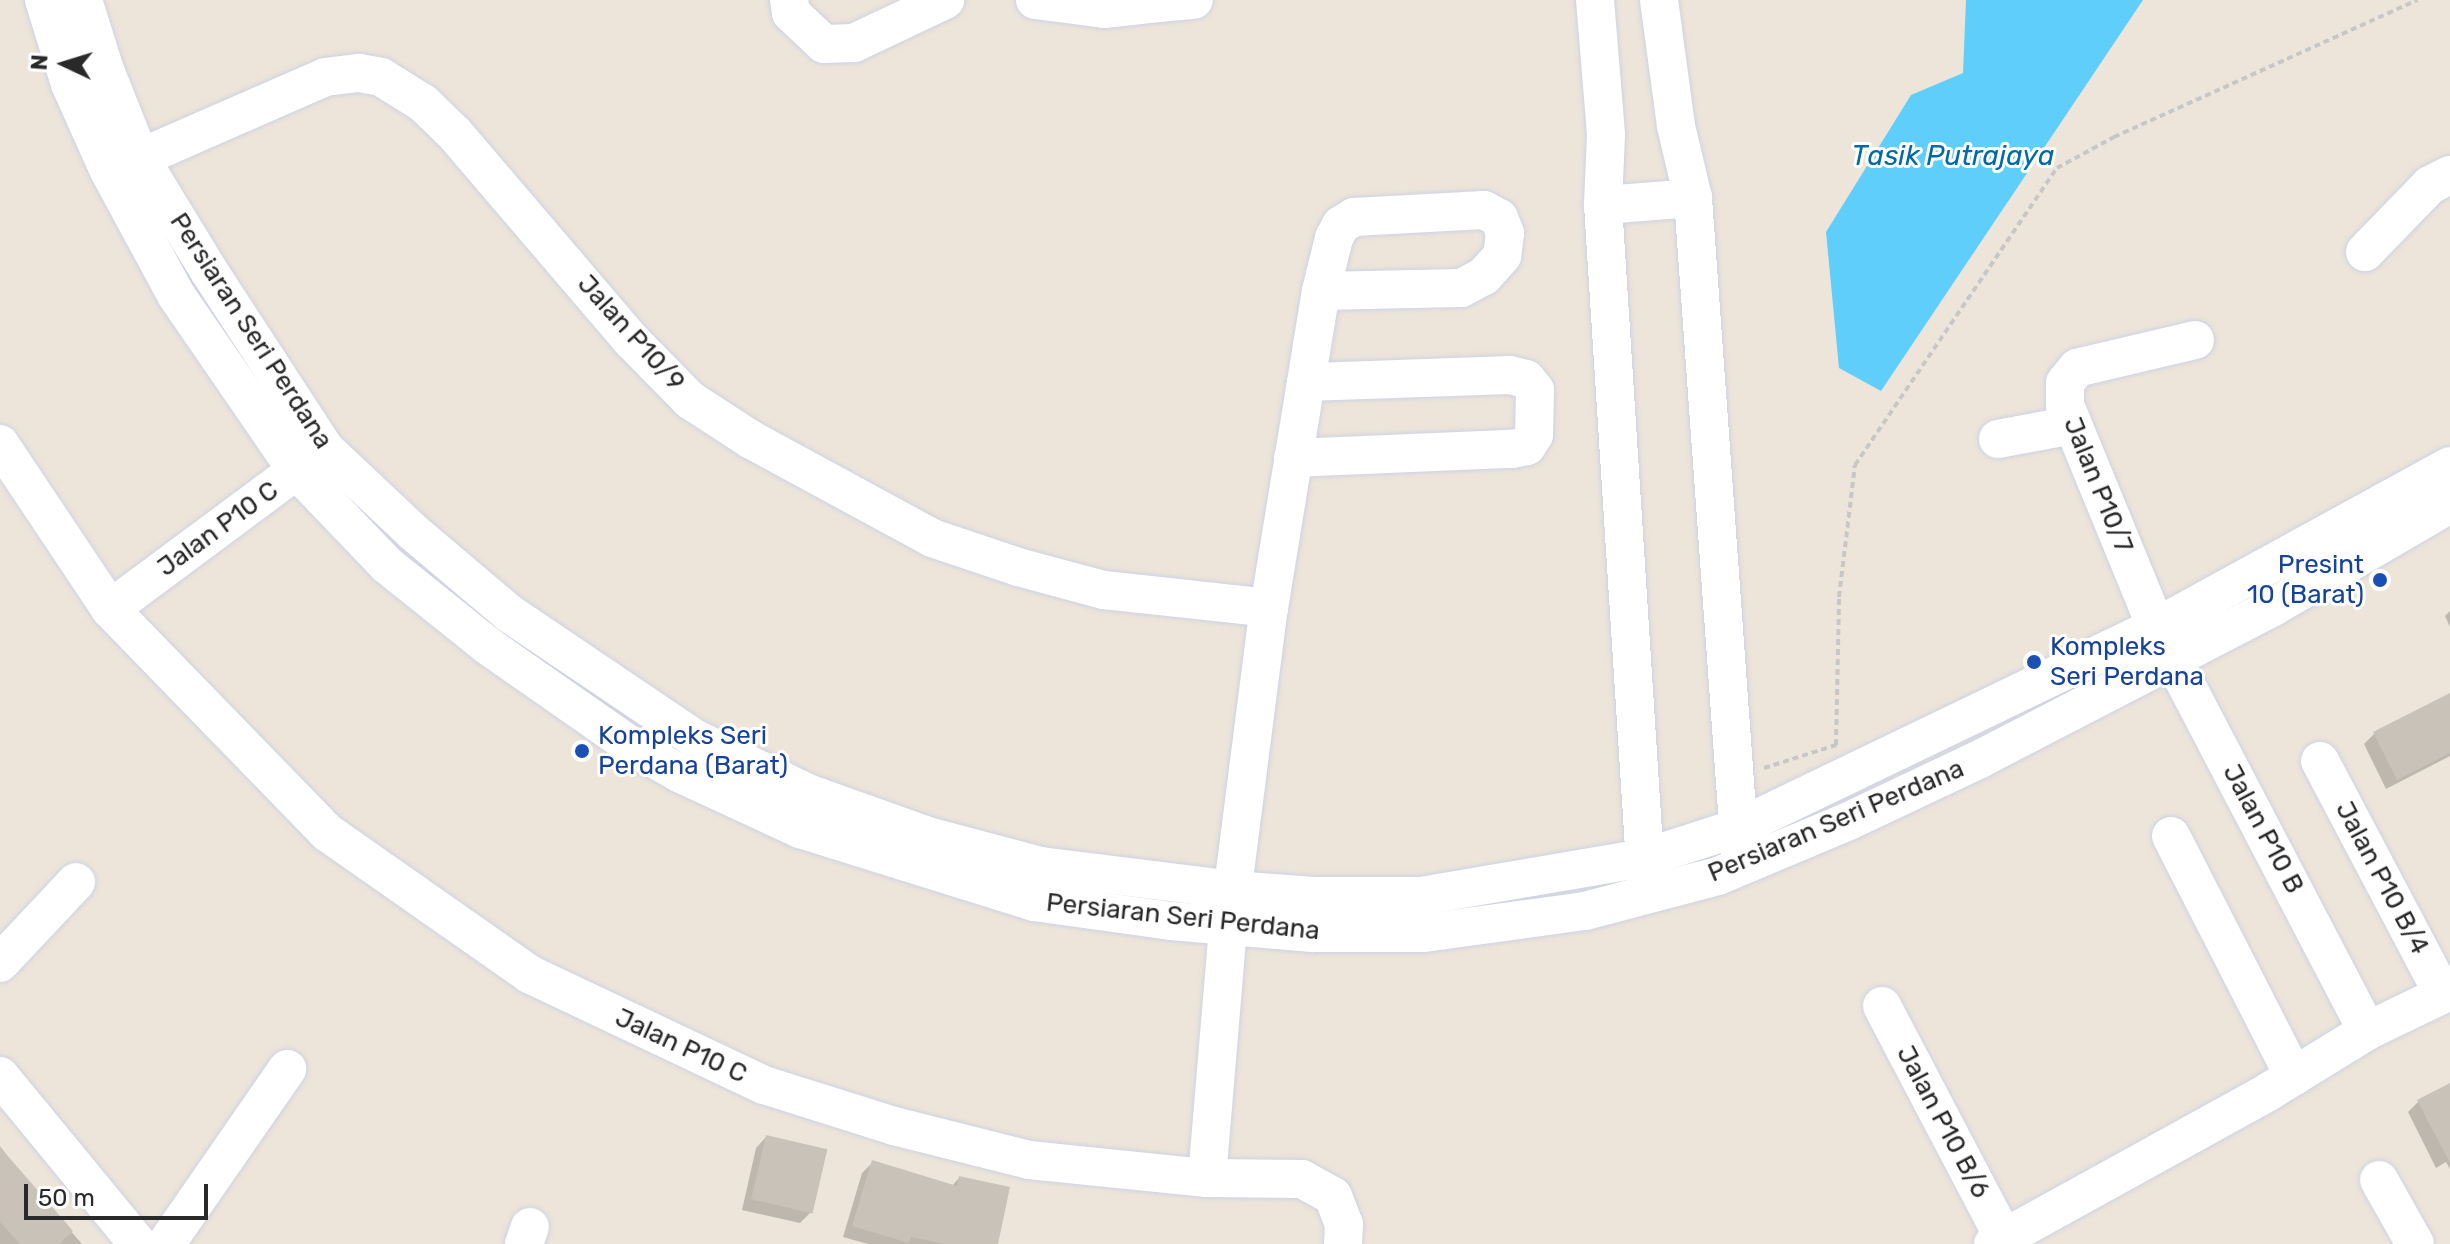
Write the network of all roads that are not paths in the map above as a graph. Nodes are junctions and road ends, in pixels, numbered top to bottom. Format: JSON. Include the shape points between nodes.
{"nodes":[{"id":1,"x":44,"y":0,"type":"edge"},
{"id":2,"x":83,"y":0,"type":"edge"},
{"id":3,"x":789,"y":0,"type":"edge"},
{"id":4,"x":945,"y":0,"type":"edge"},
{"id":5,"x":1035,"y":0,"type":"edge"},
{"id":6,"x":1595,"y":0,"type":"edge"},
{"id":7,"x":1659,"y":0,"type":"edge"},
{"id":8,"x":1170,"y":1,"type":"edge"},
{"id":9,"x":140,"y":158,"type":"junction"},
{"id":10,"x":2450,"y":175,"type":"edge"},
{"id":11,"x":1693,"y":198,"type":"junction"},
{"id":12,"x":1603,"y":205,"type":"junction"},
{"id":13,"x":2365,"y":252,"type":"dead end"},
{"id":14,"x":1321,"y":291,"type":"dead end"},
{"id":15,"x":2195,"y":340,"type":"dead end"},
{"id":16,"x":1306,"y":382,"type":"junction"},
{"id":17,"x":2073,"y":425,"type":"junction"},
{"id":18,"x":1998,"y":439,"type":"dead end"},
{"id":19,"x":0,"y":444,"type":"edge"},
{"id":20,"x":1293,"y":458,"type":"junction"},
{"id":21,"x":311,"y":460,"type":"junction"},
{"id":22,"x":2450,"y":466,"type":"edge"},
{"id":23,"x":2450,"y":504,"type":"edge"},
{"id":24,"x":1269,"y":608,"type":"junction"},
{"id":25,"x":110,"y":609,"type":"junction"},
{"id":26,"x":2165,"y":643,"type":"junction"},
{"id":27,"x":2320,"y":761,"type":"dead end"},
{"id":28,"x":1740,"y":827,"type":"junction"},
{"id":29,"x":2171,"y":836,"type":"dead end"},
{"id":30,"x":1741,"y":867,"type":"junction"},
{"id":31,"x":1645,"y":876,"type":"junction"},
{"id":32,"x":76,"y":882,"type":"dead end"},
{"id":33,"x":1230,"y":908,"type":"junction"},
{"id":34,"x":0,"y":963,"type":"edge"},
{"id":35,"x":2446,"y":992,"type":"edge"},
{"id":36,"x":1882,"y":1006,"type":"dead end"},
{"id":37,"x":2367,"y":1031,"type":"junction"},
{"id":38,"x":287,"y":1069,"type":"dead end"},
{"id":39,"x":0,"y":1076,"type":"edge"},
{"id":40,"x":2294,"y":1076,"type":"junction"},
{"id":41,"x":1207,"y":1178,"type":"junction"},
{"id":42,"x":2379,"y":1180,"type":"dead end"},
{"id":43,"x":1999,"y":1241,"type":"edge"},
{"id":44,"x":138,"y":1244,"type":"edge"},
{"id":45,"x":166,"y":1244,"type":"edge"},
{"id":46,"x":1343,"y":1244,"type":"edge"},
{"id":47,"x":2415,"y":1244,"type":"edge"}],
"edges":[{"from":1,"to":21,"type":"street","name":"Persiaran Seri Perdana","via":[[70,84],[109,171],[176,295]]},
{"from":2,"to":9,"type":"street","name":"Persiaran Seri Perdana"},
{"from":3,"to":4,"type":"street","via":[[791,13],[824,44],[854,43]]},
{"from":5,"to":8,"type":"street","via":[[1104,9]]},
{"from":6,"to":12,"type":"street","via":[[1606,135]]},
{"from":7,"to":11,"type":"street","via":[[1676,126]]},
{"from":9,"to":21,"type":"street","name":"Persiaran Seri Perdana"},
{"from":9,"to":24,"type":"street","name":"Jalan P10/9","via":[[325,77],[381,77],[423,103],[455,134],[632,341],[690,400],[750,439],[932,538],[1018,567],[1104,590]]},
{"from":10,"to":13,"type":"street","via":[[2430,185]]},
{"from":11,"to":12,"type":"street"},
{"from":11,"to":28,"type":"street"},
{"from":12,"to":31,"type":"street"},
{"from":14,"to":16,"type":"street"},
{"from":15,"to":17,"type":"street","name":"Jalan P10/7","via":[[2077,368],[2065,383],[2064,394]]},
{"from":16,"to":20,"type":"street"},
{"from":16,"to":20,"type":"street","via":[[1510,375],[1526,379],[1535,390],[1534,435],[1527,446],[1512,449]]},
{"from":17,"to":18,"type":"street"},
{"from":17,"to":26,"type":"street","name":"Jalan P10/7"},
{"from":19,"to":25,"type":"street","name":"Jalan P10 C"},
{"from":20,"to":24,"type":"street"},
{"from":21,"to":25,"type":"street","name":"Jalan P10 C"},
{"from":21,"to":33,"type":"street","name":"Persiaran Seri Perdana","via":[[387,565],[488,646],[633,747],[681,774],[800,829],[1034,902]]},
{"from":22,"to":26,"type":"street","name":"Persiaran Seri Perdana"},
{"from":23,"to":26,"type":"street","name":"Persiaran Seri Perdana"},
{"from":24,"to":33,"type":"street"},
{"from":25,"to":41,"type":"street","name":"Jalan P10 C","via":[[328,833],[529,974],[764,1085],[894,1126],[1029,1160]]},
{"from":26,"to":28,"type":"street","name":"Persiaran Seri Perdana"},
{"from":26,"to":30,"type":"street","name":"Persiaran Seri Perdana","via":[[1980,759]]},
{"from":26,"to":37,"type":"street","name":"Jalan P10 B"},
{"from":27,"to":35,"type":"street","name":"Jalan P10 B/4"},
{"from":28,"to":30,"type":"street"},
{"from":28,"to":31,"type":"street","name":"Persiaran Seri Perdana"},
{"from":29,"to":40,"type":"street"},
{"from":30,"to":31,"type":"street","name":"Persiaran Seri Perdana"},
{"from":31,"to":33,"type":"street","name":"Persiaran Seri Perdana","via":[[1585,911],[1424,933],[1312,933]]},
{"from":32,"to":34,"type":"street"},
{"from":33,"to":41,"type":"street"},
{"from":35,"to":37,"type":"street"},
{"from":36,"to":43,"type":"street","name":"Jalan P10 B/6"},
{"from":37,"to":40,"type":"street"},
{"from":38,"to":45,"type":"street"},
{"from":39,"to":44,"type":"street"},
{"from":40,"to":43,"type":"street"},
{"from":41,"to":46,"type":"street","name":"Jalan P10 C","via":[[1302,1179],[1319,1186],[1340,1208]]},
{"from":42,"to":47,"type":"street"}]}
